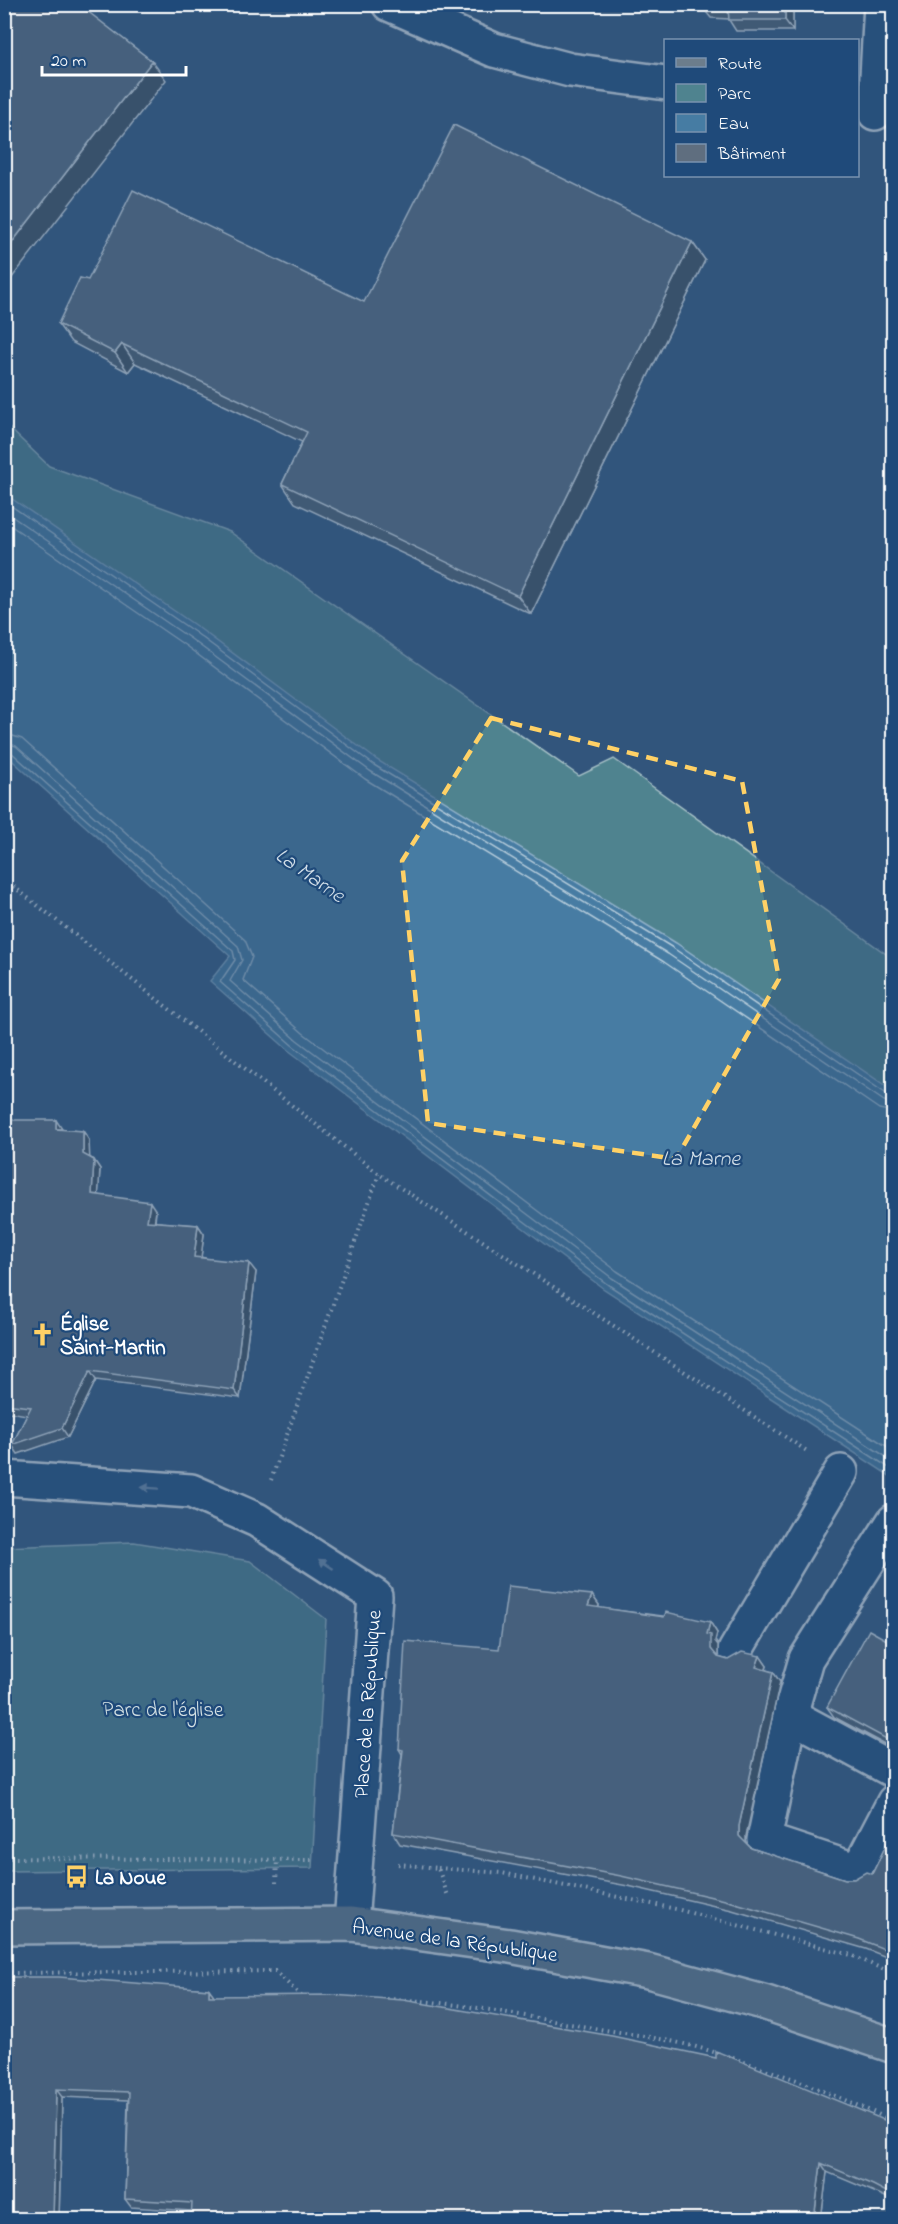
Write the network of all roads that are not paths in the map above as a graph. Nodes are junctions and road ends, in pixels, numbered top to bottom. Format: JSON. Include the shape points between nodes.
{"nodes":[{"id":1,"x":390,"y":4,"type":"edge"},
{"id":2,"x":881,"y":4,"type":"edge"},
{"id":3,"x":664,"y":84,"type":"edge"},
{"id":4,"x":880,"y":113,"type":"edge"},
{"id":5,"x":841,"y":1472,"type":"road end"},
{"id":6,"x":4,"y":1478,"type":"edge"},
{"id":7,"x":894,"y":1521,"type":"edge"},
{"id":8,"x":735,"y":1651,"type":"dead end"},
{"id":9,"x":790,"y":1715,"type":"junction"},
{"id":10,"x":894,"y":1771,"type":"edge"},
{"id":11,"x":894,"y":1802,"type":"edge"},
{"id":12,"x":351,"y":1924,"type":"junction"},
{"id":13,"x":4,"y":1927,"type":"edge"},
{"id":14,"x":894,"y":2046,"type":"edge"}],
"edges":[{"from":1,"to":3,"type":"street","via":[[494,50],[570,70]]},
{"from":2,"to":4,"type":"street"},
{"from":5,"to":8,"type":"street"},
{"from":12,"to":6,"type":"street","name":"Place de la République","one_way":true,"via":[[375,1596],[257,1520],[191,1491]]},
{"from":7,"to":9,"type":"street","via":[[806,1659]]},
{"from":9,"to":10,"type":"street"},
{"from":9,"to":11,"type":"street","via":[[764,1840],[858,1871]]},
{"from":12,"to":13,"type":"main road","name":"Avenue de la République"},
{"from":12,"to":14,"type":"main road","name":"Avenue de la République","via":[[648,1971],[763,2002]]}]}
